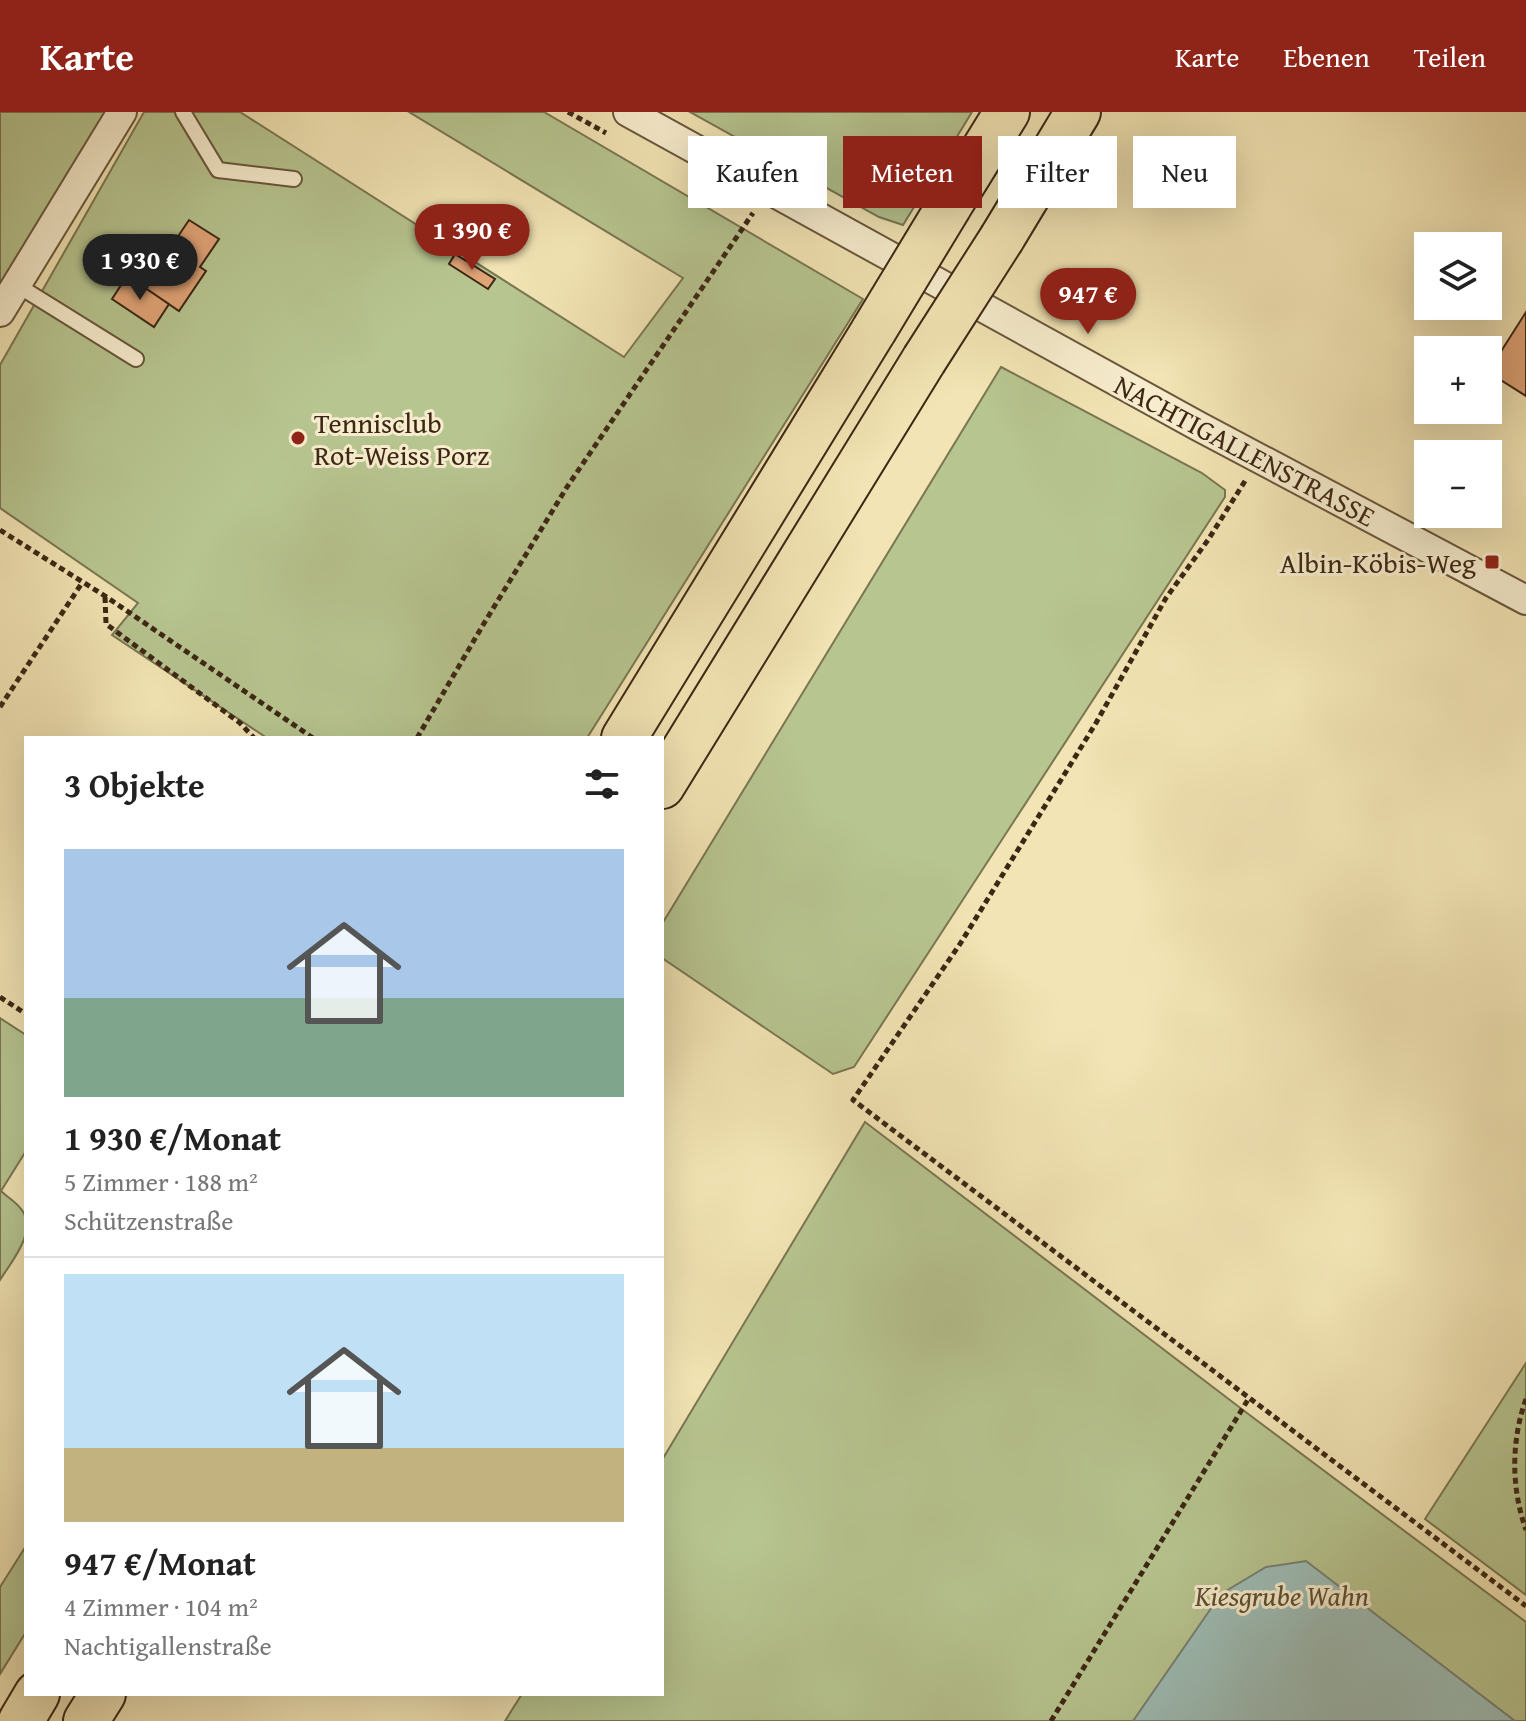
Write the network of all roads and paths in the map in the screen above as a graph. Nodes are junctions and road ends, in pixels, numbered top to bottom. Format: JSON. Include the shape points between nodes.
{"nodes":[{"id":1,"x":122,"y":112,"type":"edge"},
{"id":2,"x":183,"y":112,"type":"edge"},
{"id":3,"x":628,"y":112,"type":"edge"},
{"id":4,"x":1007,"y":112,"type":"edge"},
{"id":5,"x":1078,"y":112,"type":"edge"},
{"id":6,"x":688,"y":146,"type":"edge"},
{"id":7,"x":294,"y":179,"type":"dead end"},
{"id":8,"x":755,"y":208,"type":"edge"},
{"id":9,"x":800,"y":208,"type":"edge"},
{"id":10,"x":17,"y":285,"type":"junction"},
{"id":11,"x":0,"y":312,"type":"edge"},
{"id":12,"x":136,"y":359,"type":"dead end"},
{"id":13,"x":1259,"y":459,"type":"junction"},
{"id":14,"x":0,"y":530,"type":"edge"},
{"id":15,"x":82,"y":583,"type":"junction"},
{"id":16,"x":105,"y":596,"type":"junction"},
{"id":17,"x":1526,"y":600,"type":"edge"},
{"id":18,"x":0,"y":707,"type":"edge"},
{"id":19,"x":252,"y":736,"type":"edge"},
{"id":20,"x":310,"y":736,"type":"edge"},
{"id":21,"x":418,"y":736,"type":"edge"},
{"id":22,"x":625,"y":736,"type":"edge"},
{"id":23,"x":664,"y":783,"type":"edge"},
{"id":24,"x":0,"y":997,"type":"edge"},
{"id":25,"x":24,"y":1013,"type":"edge"},
{"id":26,"x":1249,"y":1398,"type":"junction"},
{"id":27,"x":1526,"y":1399,"type":"edge"},
{"id":28,"x":1526,"y":1530,"type":"edge"},
{"id":29,"x":1526,"y":1606,"type":"edge"},
{"id":30,"x":36,"y":1696,"type":"edge"},
{"id":31,"x":102,"y":1696,"type":"edge"},
{"id":32,"x":21,"y":1721,"type":"edge"},
{"id":33,"x":86,"y":1721,"type":"edge"},
{"id":34,"x":1051,"y":1721,"type":"edge"}],
"edges":[{"from":1,"to":10,"type":"street"},
{"from":2,"to":7,"type":"lane","via":[[218,170]]},
{"from":3,"to":6,"type":"street","name":"NACHTIGALLENSTRASSE"},
{"from":4,"to":22,"type":"highway","bridge":true},
{"from":5,"to":23,"type":"highway","bridge":true},
{"from":8,"to":21,"type":"path","via":[[567,487]]},
{"from":9,"to":13,"type":"street","name":"NACHTIGALLENSTRASSE"},
{"from":10,"to":11,"type":"street"},
{"from":10,"to":12,"type":"lane"},
{"from":13,"to":17,"type":"street","name":"NACHTIGALLENSTRASSE"},
{"from":13,"to":26,"type":"path","via":[[1166,598],[960,944],[853,1100]]},
{"from":14,"to":15,"type":"path"},
{"from":15,"to":16,"type":"path"},
{"from":15,"to":18,"type":"path"},
{"from":16,"to":19,"type":"path","via":[[106,624]]},
{"from":16,"to":20,"type":"path"},
{"from":24,"to":25,"type":"path"},
{"from":26,"to":29,"type":"path"},
{"from":26,"to":34,"type":"path"},
{"from":27,"to":28,"type":"path","via":[[1514,1471]]},
{"from":30,"to":32,"type":"highway"},
{"from":31,"to":33,"type":"highway"}]}
